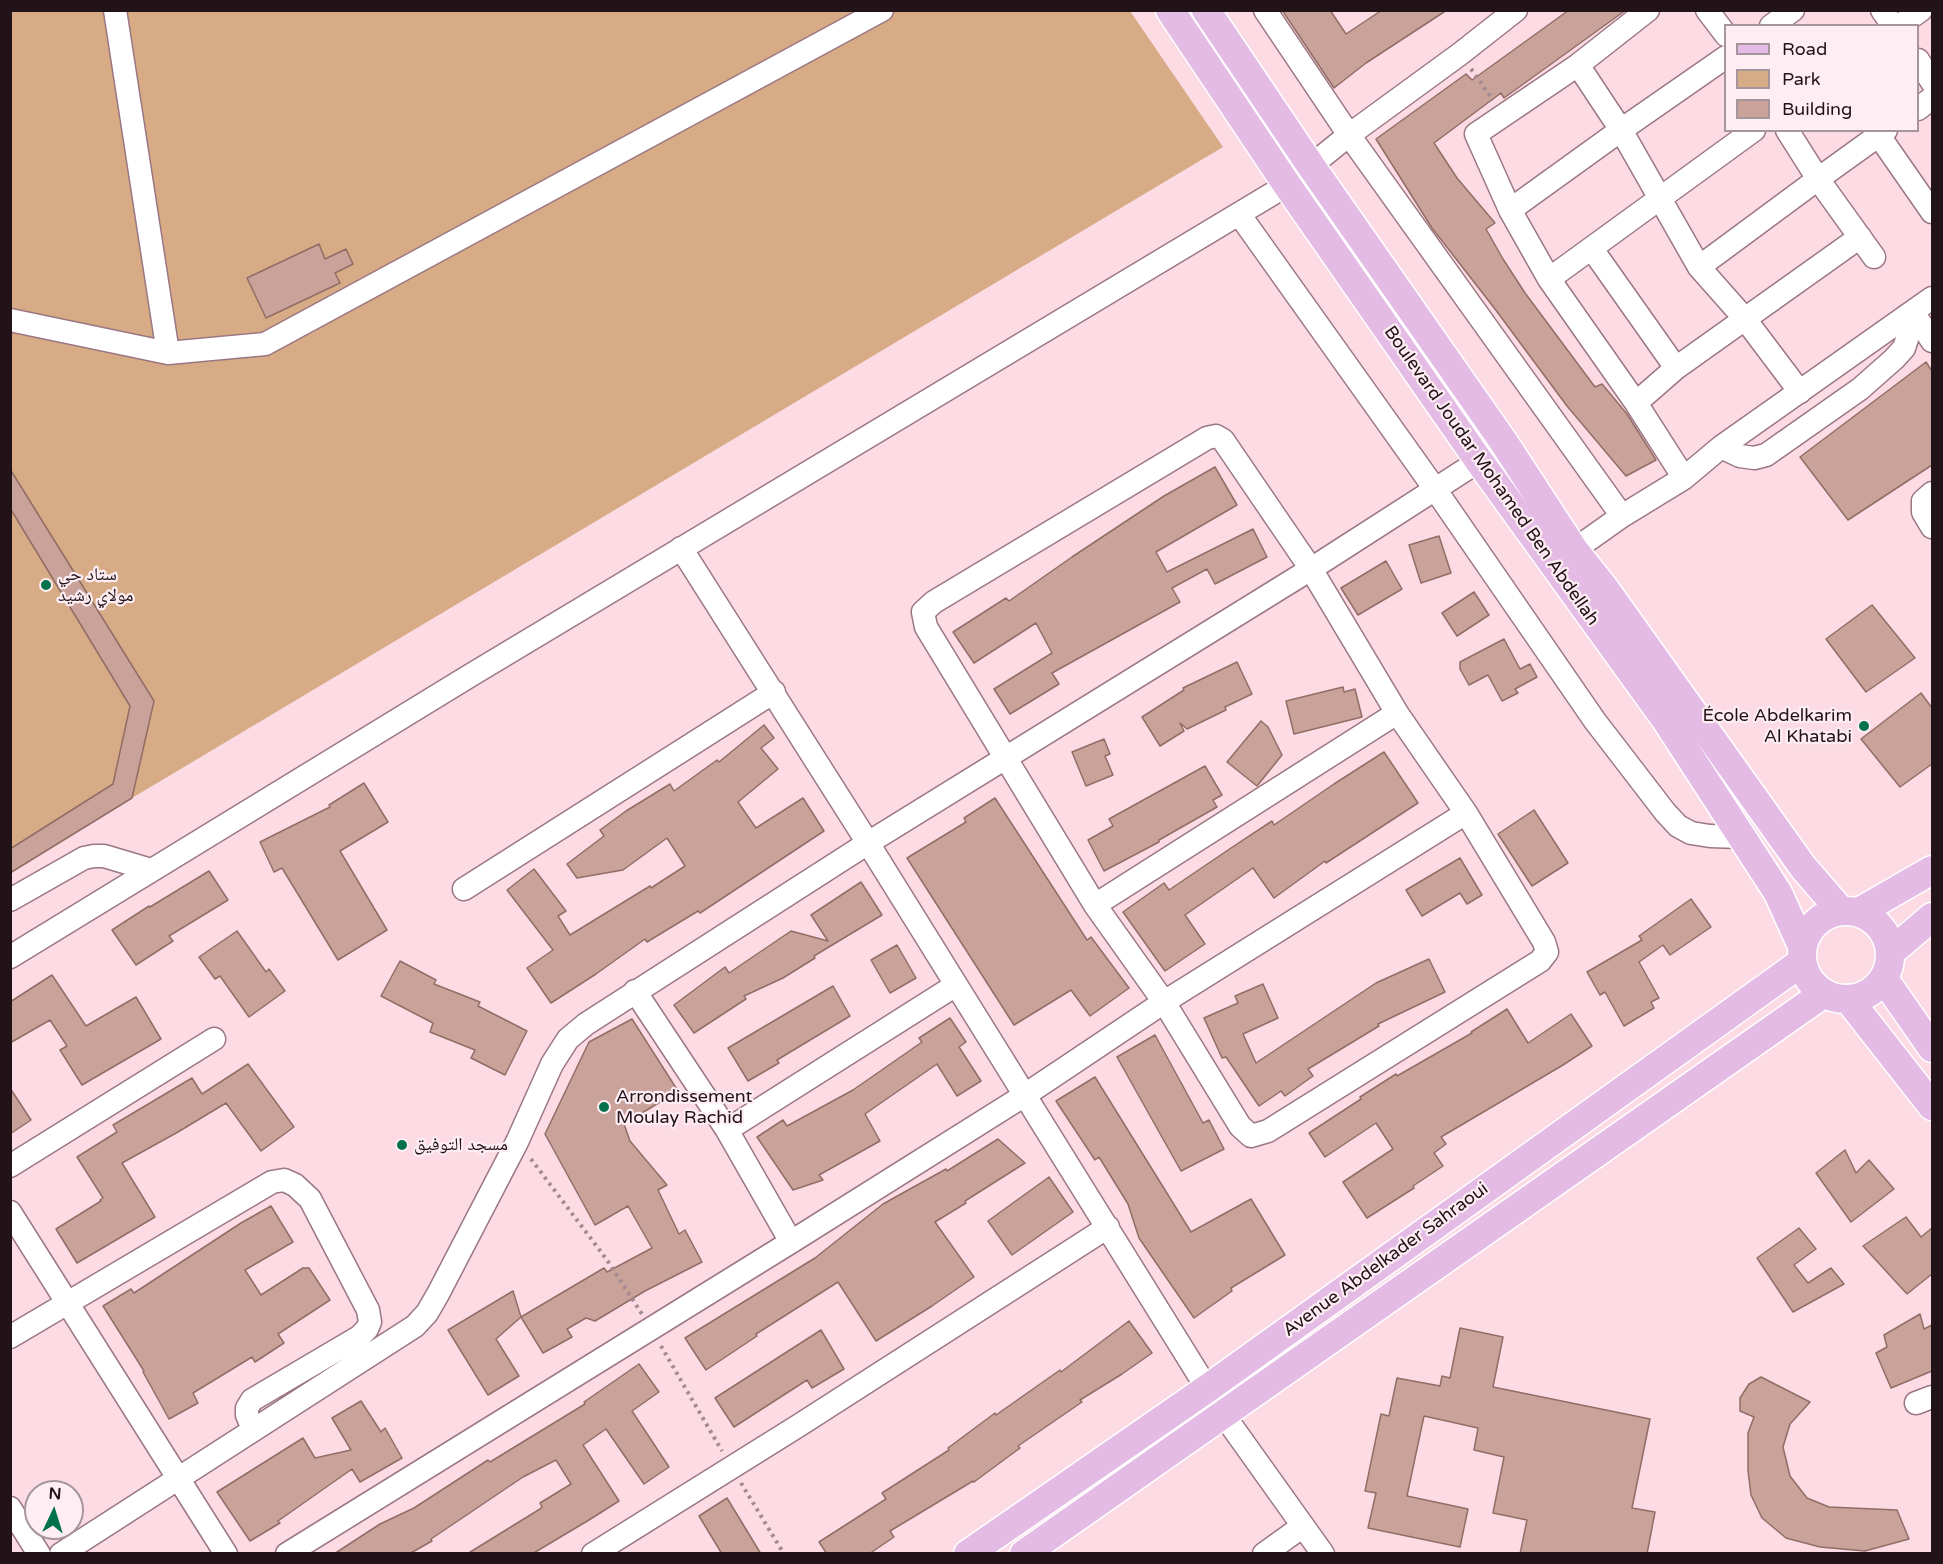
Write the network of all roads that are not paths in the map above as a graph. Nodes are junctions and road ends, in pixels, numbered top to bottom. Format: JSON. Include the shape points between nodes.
{"nodes":[{"id":1,"x":115,"y":10,"type":"edge"},
{"id":2,"x":882,"y":10,"type":"edge"},
{"id":3,"x":1170,"y":10,"type":"edge"},
{"id":4,"x":1206,"y":10,"type":"edge"},
{"id":5,"x":1265,"y":10,"type":"edge"},
{"id":6,"x":1516,"y":10,"type":"edge"},
{"id":7,"x":1648,"y":10,"type":"edge"},
{"id":8,"x":1707,"y":10,"type":"edge"},
{"id":9,"x":1882,"y":10,"type":"edge"},
{"id":10,"x":1921,"y":10,"type":"edge"},
{"id":11,"x":1795,"y":16,"type":"edge"},
{"id":12,"x":1776,"y":24,"type":"edge"},
{"id":13,"x":1892,"y":24,"type":"edge"},
{"id":14,"x":1902,"y":24,"type":"edge"},
{"id":15,"x":1724,"y":34,"type":"edge"},
{"id":16,"x":1724,"y":58,"type":"edge"},
{"id":17,"x":1919,"y":63,"type":"edge"},
{"id":18,"x":1578,"y":65,"type":"junction"},
{"id":19,"x":1932,"y":82,"type":"edge"},
{"id":20,"x":1932,"y":98,"type":"edge"},
{"id":21,"x":1919,"y":108,"type":"edge"},
{"id":22,"x":1620,"y":130,"type":"junction"},
{"id":23,"x":1751,"y":132,"type":"edge"},
{"id":24,"x":1788,"y":132,"type":"edge"},
{"id":25,"x":1880,"y":132,"type":"edge"},
{"id":26,"x":1348,"y":135,"type":"junction"},
{"id":27,"x":1311,"y":166,"type":"junction"},
{"id":28,"x":1818,"y":178,"type":"junction"},
{"id":29,"x":1287,"y":185,"type":"junction"},
{"id":30,"x":1660,"y":199,"type":"junction"},
{"id":31,"x":1510,"y":210,"type":"junction"},
{"id":32,"x":1932,"y":212,"type":"edge"},
{"id":33,"x":1239,"y":214,"type":"junction"},
{"id":34,"x":1860,"y":237,"type":"junction"},
{"id":35,"x":1592,"y":249,"type":"junction"},
{"id":36,"x":1874,"y":257,"type":"dead end"},
{"id":37,"x":1699,"y":267,"type":"junction"},
{"id":38,"x":1550,"y":279,"type":"junction"},
{"id":39,"x":1932,"y":298,"type":"edge"},
{"id":40,"x":1907,"y":316,"type":"junction"},
{"id":41,"x":1745,"y":319,"type":"junction"},
{"id":42,"x":10,"y":320,"type":"edge"},
{"id":43,"x":1932,"y":341,"type":"edge"},
{"id":44,"x":168,"y":352,"type":"junction"},
{"id":45,"x":1676,"y":368,"type":"junction"},
{"id":46,"x":1800,"y":392,"type":"junction"},
{"id":47,"x":1636,"y":403,"type":"junction"},
{"id":48,"x":1721,"y":447,"type":"junction"},
{"id":49,"x":1479,"y":461,"type":"junction"},
{"id":50,"x":1684,"y":478,"type":"junction"},
{"id":51,"x":1435,"y":489,"type":"junction"},
{"id":52,"x":1932,"y":494,"type":"edge"},
{"id":53,"x":1622,"y":516,"type":"junction"},
{"id":54,"x":1932,"y":527,"type":"edge"},
{"id":55,"x":681,"y":548,"type":"junction"},
{"id":56,"x":1574,"y":550,"type":"junction"},
{"id":57,"x":1311,"y":569,"type":"junction"},
{"id":58,"x":774,"y":692,"type":"junction"},
{"id":59,"x":1397,"y":712,"type":"junction"},
{"id":60,"x":1005,"y":758,"type":"junction"},
{"id":61,"x":1466,"y":813,"type":"junction"},
{"id":62,"x":1742,"y":837,"type":"junction"},
{"id":63,"x":868,"y":843,"type":"junction"},
{"id":64,"x":151,"y":870,"type":"junction"},
{"id":65,"x":1932,"y":870,"type":"edge"},
{"id":66,"x":464,"y":889,"type":"dead end"},
{"id":67,"x":10,"y":900,"type":"edge"},
{"id":68,"x":1095,"y":905,"type":"junction"},
{"id":69,"x":1850,"y":912,"type":"junction"},
{"id":70,"x":1932,"y":917,"type":"edge"},
{"id":71,"x":1802,"y":954,"type":"junction"},
{"id":72,"x":10,"y":957,"type":"edge"},
{"id":73,"x":1887,"y":966,"type":"junction"},
{"id":74,"x":956,"y":985,"type":"junction"},
{"id":75,"x":634,"y":991,"type":"junction"},
{"id":76,"x":1836,"y":997,"type":"junction"},
{"id":77,"x":1164,"y":1002,"type":"junction"},
{"id":78,"x":213,"y":1039,"type":"dead end"},
{"id":79,"x":1932,"y":1048,"type":"edge"},
{"id":80,"x":1025,"y":1095,"type":"junction"},
{"id":81,"x":1932,"y":1106,"type":"edge"},
{"id":82,"x":727,"y":1130,"type":"junction"},
{"id":83,"x":10,"y":1166,"type":"edge"},
{"id":84,"x":10,"y":1212,"type":"edge"},
{"id":85,"x":1108,"y":1227,"type":"junction"},
{"id":86,"x":791,"y":1242,"type":"junction"},
{"id":87,"x":68,"y":1301,"type":"junction"},
{"id":88,"x":10,"y":1337,"type":"edge"},
{"id":89,"x":1208,"y":1388,"type":"junction"},
{"id":90,"x":1223,"y":1414,"type":"junction"},
{"id":91,"x":253,"y":1430,"type":"junction"},
{"id":92,"x":178,"y":1478,"type":"junction"},
{"id":93,"x":10,"y":1508,"type":"edge"},
{"id":94,"x":1303,"y":1526,"type":"junction"},
{"id":95,"x":39,"y":1554,"type":"edge"},
{"id":96,"x":61,"y":1554,"type":"edge"},
{"id":97,"x":226,"y":1554,"type":"edge"},
{"id":98,"x":287,"y":1554,"type":"edge"},
{"id":99,"x":593,"y":1554,"type":"edge"},
{"id":100,"x":968,"y":1554,"type":"edge"},
{"id":101,"x":1024,"y":1554,"type":"edge"},
{"id":102,"x":1264,"y":1554,"type":"edge"},
{"id":103,"x":1323,"y":1554,"type":"edge"}],
"edges":[{"from":1,"to":44,"type":"street"},
{"from":2,"to":44,"type":"street","via":[[265,344]]},
{"from":3,"to":29,"type":"main road","name":"Boulevard Joudar Mohamed Ben Abdellah"},
{"from":4,"to":27,"type":"main road","name":"Boulevard Joudar Mohamed Ben Abdellah"},
{"from":5,"to":26,"type":"street"},
{"from":6,"to":26,"type":"street"},
{"from":7,"to":18,"type":"street"},
{"from":8,"to":15,"type":"street"},
{"from":9,"to":13,"type":"street"},
{"from":10,"to":14,"type":"street"},
{"from":11,"to":12,"type":"street"},
{"from":16,"to":22,"type":"street"},
{"from":17,"to":19,"type":"street"},
{"from":18,"to":22,"type":"street"},
{"from":18,"to":31,"type":"street","via":[[1476,134]]},
{"from":20,"to":21,"type":"street"},
{"from":22,"to":30,"type":"street"},
{"from":22,"to":31,"type":"street"},
{"from":23,"to":30,"type":"street"},
{"from":24,"to":28,"type":"street"},
{"from":25,"to":28,"type":"street"},
{"from":25,"to":32,"type":"street"},
{"from":26,"to":27,"type":"street"},
{"from":26,"to":53,"type":"street"},
{"from":27,"to":29,"type":"street"},
{"from":27,"to":56,"type":"main road","name":"Boulevard Joudar Mohamed Ben Abdellah","via":[[1503,441]]},
{"from":28,"to":34,"type":"street"},
{"from":28,"to":37,"type":"street"},
{"from":29,"to":33,"type":"street"},
{"from":29,"to":49,"type":"main road","name":"Boulevard Joudar Mohamed Ben Abdellah"},
{"from":30,"to":35,"type":"street"},
{"from":30,"to":37,"type":"street"},
{"from":31,"to":38,"type":"street"},
{"from":33,"to":51,"type":"street"},
{"from":33,"to":55,"type":"street"},
{"from":34,"to":36,"type":"street"},
{"from":34,"to":41,"type":"street"},
{"from":35,"to":38,"type":"street"},
{"from":35,"to":45,"type":"street"},
{"from":37,"to":41,"type":"street"},
{"from":38,"to":47,"type":"street"},
{"from":39,"to":40,"type":"street"},
{"from":40,"to":43,"type":"street"},
{"from":40,"to":46,"type":"street"},
{"from":40,"to":48,"type":"street","via":[[1904,348],[1860,389],[1766,455],[1740,456]]},
{"from":41,"to":45,"type":"street"},
{"from":41,"to":46,"type":"street"},
{"from":42,"to":44,"type":"street"},
{"from":45,"to":47,"type":"street"},
{"from":46,"to":48,"type":"street"},
{"from":47,"to":50,"type":"street"},
{"from":48,"to":50,"type":"street"},
{"from":49,"to":51,"type":"street"},
{"from":49,"to":62,"type":"main road","name":"Boulevard Joudar Mohamed Ben Abdellah","via":[[1665,720]]},
{"from":50,"to":53,"type":"street"},
{"from":51,"to":57,"type":"street"},
{"from":51,"to":62,"type":"street","via":[[1595,721],[1665,812],[1691,833]]},
{"from":52,"to":54,"type":"street","via":[[1923,501],[1923,512]]},
{"from":53,"to":56,"type":"street"},
{"from":55,"to":58,"type":"street"},
{"from":55,"to":64,"type":"street"},
{"from":56,"to":69,"type":"main road","name":"Boulevard Joudar Mohamed Ben Abdellah","via":[[1803,867]]},
{"from":57,"to":59,"type":"street"},
{"from":57,"to":60,"type":"street"},
{"from":57,"to":60,"type":"street","via":[[1223,440],[1216,436],[934,602],[923,612],[926,627]]},
{"from":58,"to":63,"type":"street"},
{"from":58,"to":66,"type":"street"},
{"from":59,"to":61,"type":"street"},
{"from":59,"to":68,"type":"street"},
{"from":60,"to":63,"type":"street"},
{"from":60,"to":68,"type":"street"},
{"from":61,"to":77,"type":"street"},
{"from":61,"to":77,"type":"street","via":[[1544,942],[1547,952],[1521,973],[1268,1131],[1251,1136],[1240,1126]]},
{"from":62,"to":71,"type":"main road","name":"Boulevard Joudar Mohamed Ben Abdellah","via":[[1778,893]]},
{"from":63,"to":74,"type":"street"},
{"from":63,"to":75,"type":"street"},
{"from":64,"to":67,"type":"street","via":[[104,856],[84,858]]},
{"from":64,"to":72,"type":"street"},
{"from":65,"to":69,"type":"main road"},
{"from":68,"to":77,"type":"street"},
{"from":69,"to":71,"type":"main road","via":[[1828,914],[1816,922],[1807,933]]},
{"from":69,"to":73,"type":"main road","via":[[1871,918],[1881,928],[1888,939]]},
{"from":70,"to":73,"type":"main road"},
{"from":71,"to":76,"type":"main road","via":[[1806,975],[1813,986]]},
{"from":71,"to":89,"type":"main road","name":"Avenue Abdelkader Sahraoui"},
{"from":73,"to":76,"type":"main road","via":[[1869,993]]},
{"from":73,"to":79,"type":"main road"},
{"from":74,"to":80,"type":"street"},
{"from":74,"to":82,"type":"street"},
{"from":75,"to":82,"type":"street"},
{"from":75,"to":91,"type":"street","via":[[568,1039],[427,1313],[415,1326]]},
{"from":76,"to":81,"type":"main road"},
{"from":76,"to":90,"type":"main road","name":"Avenue Abdelkader Sahraoui"},
{"from":77,"to":80,"type":"street"},
{"from":78,"to":83,"type":"street"},
{"from":80,"to":85,"type":"street"},
{"from":80,"to":86,"type":"street"},
{"from":82,"to":86,"type":"street"},
{"from":84,"to":87,"type":"street"},
{"from":85,"to":89,"type":"street"},
{"from":85,"to":99,"type":"street"},
{"from":86,"to":98,"type":"street"},
{"from":87,"to":88,"type":"street"},
{"from":87,"to":91,"type":"street","via":[[272,1182],[284,1180],[295,1185],[310,1199],[368,1310],[370,1322],[359,1337],[252,1400],[247,1415]]},
{"from":87,"to":92,"type":"street"},
{"from":89,"to":90,"type":"street"},
{"from":89,"to":100,"type":"main road","name":"Avenue Abdelkader Sahraoui"},
{"from":90,"to":94,"type":"street"},
{"from":90,"to":101,"type":"main road","name":"Avenue Abdelkader Sahraoui"},
{"from":91,"to":92,"type":"street"},
{"from":92,"to":96,"type":"street"},
{"from":92,"to":97,"type":"street"},
{"from":93,"to":95,"type":"street"},
{"from":94,"to":102,"type":"street"},
{"from":94,"to":103,"type":"street"}]}
